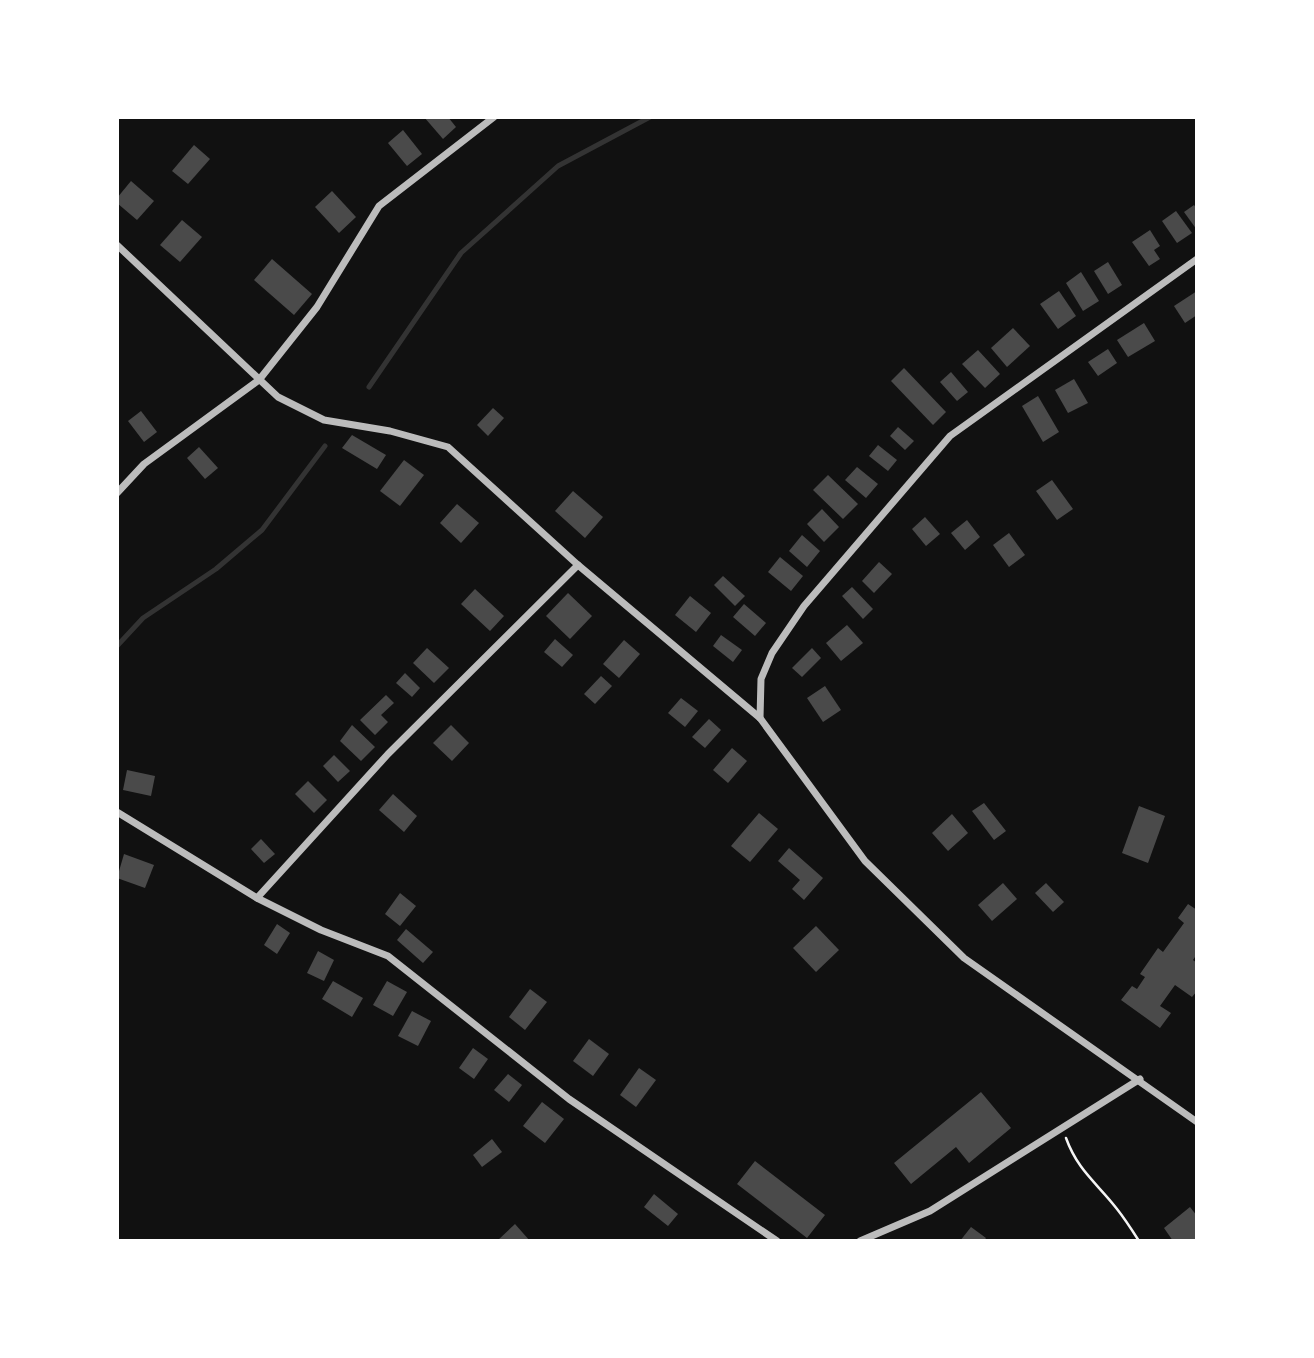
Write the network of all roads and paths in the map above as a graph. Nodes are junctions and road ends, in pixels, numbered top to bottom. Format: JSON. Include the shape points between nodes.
{"nodes":[{"id":1,"x":494,"y":117,"type":"edge"},
{"id":2,"x":117,"y":245,"type":"edge"},
{"id":3,"x":1197,"y":259,"type":"edge"},
{"id":4,"x":259,"y":380,"type":"junction"},
{"id":5,"x":117,"y":493,"type":"edge"},
{"id":6,"x":578,"y":565,"type":"junction"},
{"id":7,"x":760,"y":718,"type":"junction"},
{"id":8,"x":117,"y":812,"type":"edge"},
{"id":9,"x":257,"y":898,"type":"junction"},
{"id":10,"x":1140,"y":1079,"type":"junction"},
{"id":11,"x":1197,"y":1122,"type":"edge"},
{"id":12,"x":1063,"y":1129,"type":"junction"},
{"id":13,"x":777,"y":1241,"type":"edge"},
{"id":14,"x":860,"y":1241,"type":"edge"},
{"id":15,"x":1139,"y":1241,"type":"edge"}],
"edges":[{"from":1,"to":4,"type":"street","via":[[379,206],[317,307]]},
{"from":2,"to":4,"type":"street"},
{"from":3,"to":7,"type":"street","via":[[950,436],[797,615],[761,679]]},
{"from":4,"to":5,"type":"street","via":[[144,464]]},
{"from":4,"to":6,"type":"street","via":[[278,397],[324,420],[448,447]]},
{"from":6,"to":7,"type":"street"},
{"from":6,"to":9,"type":"street","via":[[388,754]]},
{"from":7,"to":10,"type":"street","via":[[865,861],[964,958]]},
{"from":8,"to":9,"type":"street"},
{"from":9,"to":13,"type":"street","via":[[388,956],[569,1099]]},
{"from":10,"to":11,"type":"street"},
{"from":10,"to":12,"type":"street"},
{"from":12,"to":14,"type":"street","via":[[930,1212]]},
{"from":12,"to":15,"type":"path","via":[[1072,1155],[1090,1182],[1117,1208]]}]}
